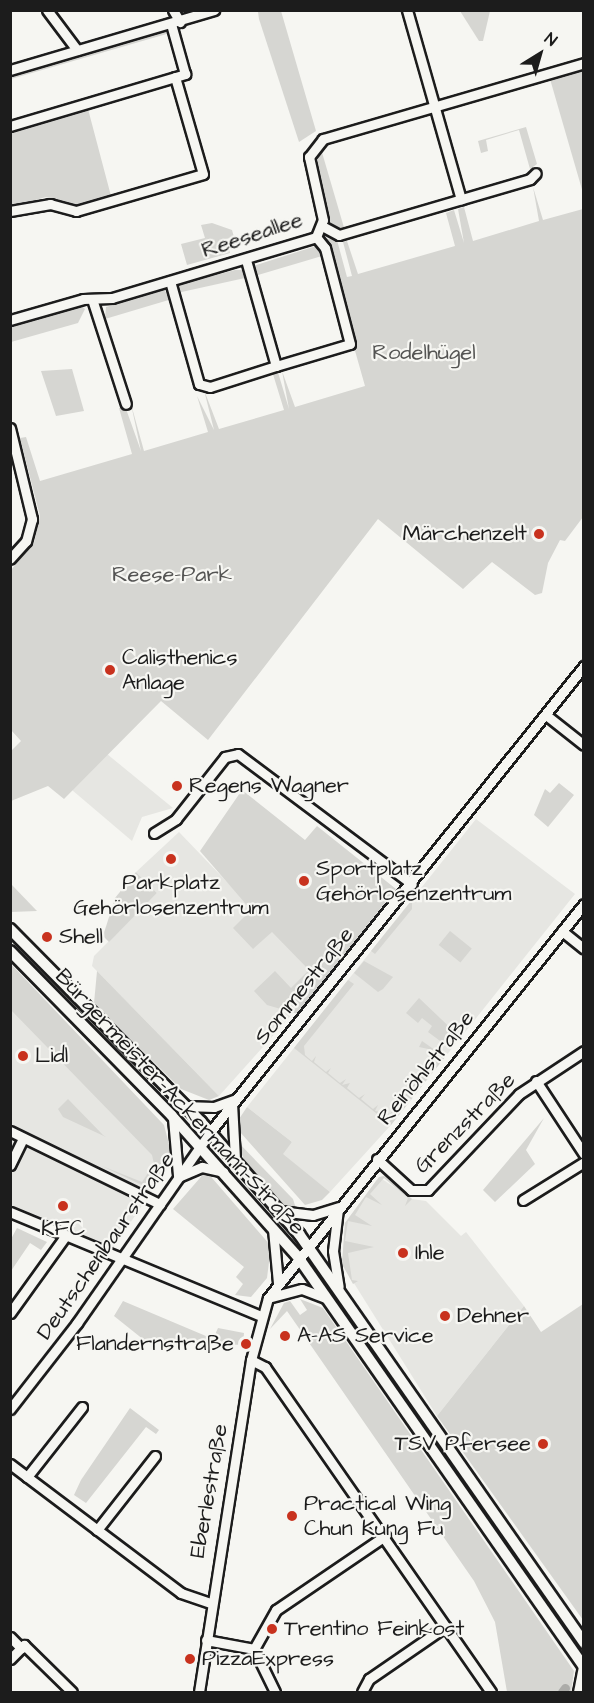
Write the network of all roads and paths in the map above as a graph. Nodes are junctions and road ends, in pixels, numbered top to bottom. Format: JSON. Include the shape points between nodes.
{"nodes":[{"id":1,"x":47,"y":10,"type":"edge"},
{"id":2,"x":173,"y":10,"type":"edge"},
{"id":3,"x":214,"y":10,"type":"edge"},
{"id":4,"x":408,"y":10,"type":"edge"},
{"id":5,"x":175,"y":23,"type":"junction"},
{"id":6,"x":77,"y":50,"type":"junction"},
{"id":7,"x":584,"y":63,"type":"edge"},
{"id":8,"x":10,"y":70,"type":"edge"},
{"id":9,"x":175,"y":77,"type":"junction"},
{"id":10,"x":435,"y":106,"type":"junction"},
{"id":11,"x":10,"y":126,"type":"edge"},
{"id":12,"x":536,"y":173,"type":"dead end"},
{"id":13,"x":461,"y":199,"type":"junction"},
{"id":14,"x":10,"y":211,"type":"edge"},
{"id":15,"x":322,"y":226,"type":"junction"},
{"id":16,"x":316,"y":237,"type":"junction"},
{"id":17,"x":246,"y":260,"type":"junction"},
{"id":18,"x":170,"y":281,"type":"junction"},
{"id":19,"x":92,"y":299,"type":"junction"},
{"id":20,"x":10,"y":320,"type":"edge"},
{"id":21,"x":276,"y":366,"type":"junction"},
{"id":22,"x":126,"y":404,"type":"dead end"},
{"id":23,"x":10,"y":428,"type":"edge"},
{"id":24,"x":10,"y":559,"type":"edge"},
{"id":25,"x":584,"y":666,"type":"edge"},
{"id":26,"x":546,"y":715,"type":"junction"},
{"id":27,"x":584,"y":745,"type":"edge"},
{"id":28,"x":154,"y":833,"type":"dead end"},
{"id":29,"x":412,"y":884,"type":"junction"},
{"id":30,"x":584,"y":904,"type":"edge"},
{"id":31,"x":10,"y":929,"type":"edge"},
{"id":32,"x":562,"y":930,"type":"junction"},
{"id":33,"x":584,"y":949,"type":"edge"},
{"id":34,"x":10,"y":951,"type":"edge"},
{"id":35,"x":584,"y":1051,"type":"edge"},
{"id":36,"x":536,"y":1081,"type":"junction"},
{"id":37,"x":234,"y":1101,"type":"junction"},
{"id":38,"x":184,"y":1106,"type":"junction"},
{"id":39,"x":172,"y":1116,"type":"junction"},
{"id":40,"x":10,"y":1131,"type":"edge"},
{"id":41,"x":210,"y":1132,"type":"junction"},
{"id":42,"x":23,"y":1138,"type":"junction"},
{"id":43,"x":199,"y":1145,"type":"junction"},
{"id":44,"x":584,"y":1154,"type":"edge"},
{"id":45,"x":235,"y":1159,"type":"junction"},
{"id":46,"x":377,"y":1159,"type":"junction"},
{"id":47,"x":584,"y":1162,"type":"edge"},
{"id":48,"x":10,"y":1165,"type":"edge"},
{"id":49,"x":223,"y":1172,"type":"junction"},
{"id":50,"x":178,"y":1177,"type":"junction"},
{"id":51,"x":523,"y":1200,"type":"dead end"},
{"id":52,"x":160,"y":1204,"type":"junction"},
{"id":53,"x":339,"y":1207,"type":"junction"},
{"id":54,"x":280,"y":1211,"type":"junction"},
{"id":55,"x":10,"y":1212,"type":"edge"},
{"id":56,"x":273,"y":1227,"type":"junction"},
{"id":57,"x":66,"y":1235,"type":"junction"},
{"id":58,"x":308,"y":1245,"type":"junction"},
{"id":59,"x":122,"y":1257,"type":"junction"},
{"id":60,"x":298,"y":1257,"type":"junction"},
{"id":61,"x":278,"y":1283,"type":"junction"},
{"id":62,"x":339,"y":1287,"type":"junction"},
{"id":63,"x":268,"y":1298,"type":"junction"},
{"id":64,"x":330,"y":1301,"type":"junction"},
{"id":65,"x":10,"y":1313,"type":"edge"},
{"id":66,"x":261,"y":1316,"type":"junction"},
{"id":67,"x":251,"y":1360,"type":"junction"},
{"id":68,"x":82,"y":1407,"type":"dead end"},
{"id":69,"x":10,"y":1409,"type":"edge"},
{"id":70,"x":155,"y":1456,"type":"dead end"},
{"id":71,"x":10,"y":1464,"type":"edge"},
{"id":72,"x":27,"y":1477,"type":"junction"},
{"id":73,"x":97,"y":1530,"type":"junction"},
{"id":74,"x":385,"y":1536,"type":"junction"},
{"id":75,"x":210,"y":1603,"type":"junction"},
{"id":76,"x":446,"y":1626,"type":"junction"},
{"id":77,"x":10,"y":1637,"type":"edge"},
{"id":78,"x":206,"y":1640,"type":"junction"},
{"id":79,"x":583,"y":1641,"type":"edge"},
{"id":80,"x":21,"y":1648,"type":"junction"},
{"id":81,"x":254,"y":1649,"type":"junction"},
{"id":82,"x":10,"y":1659,"type":"edge"},
{"id":83,"x":583,"y":1667,"type":"edge"},
{"id":84,"x":72,"y":1692,"type":"edge"},
{"id":85,"x":199,"y":1692,"type":"edge"},
{"id":86,"x":275,"y":1692,"type":"edge"},
{"id":87,"x":362,"y":1692,"type":"edge"},
{"id":88,"x":491,"y":1692,"type":"edge"},
{"id":89,"x":578,"y":1692,"type":"edge"}],
"edges":[{"from":1,"to":6,"type":"street"},
{"from":2,"to":5,"type":"street"},
{"from":3,"to":5,"type":"street"},
{"from":4,"to":10,"type":"street"},
{"from":5,"to":6,"type":"street"},
{"from":5,"to":9,"type":"street","via":[[185,74]]},
{"from":6,"to":8,"type":"street"},
{"from":7,"to":10,"type":"street","name":"Reeseallee"},
{"from":9,"to":11,"type":"street"},
{"from":9,"to":14,"type":"street","via":[[203,174],[76,211],[50,204]]},
{"from":10,"to":13,"type":"street"},
{"from":10,"to":15,"type":"street","name":"Reeseallee","via":[[316,144],[309,167]]},
{"from":12,"to":13,"type":"street"},
{"from":13,"to":15,"type":"street","via":[[339,235]]},
{"from":15,"to":16,"type":"street","name":"Reeseallee"},
{"from":16,"to":17,"type":"street","name":"Reeseallee"},
{"from":16,"to":21,"type":"street","via":[[325,248],[350,344]]},
{"from":17,"to":18,"type":"street","name":"Reeseallee"},
{"from":17,"to":21,"type":"street"},
{"from":18,"to":19,"type":"street","name":"Reeseallee"},
{"from":18,"to":21,"type":"street","via":[[200,386]]},
{"from":19,"to":20,"type":"street","name":"Reeseallee"},
{"from":19,"to":22,"type":"street"},
{"from":23,"to":24,"type":"street","via":[[32,519],[26,541]]},
{"from":25,"to":26,"type":"street","name":"Sommestraße"},
{"from":26,"to":27,"type":"street"},
{"from":26,"to":29,"type":"street","name":"Sommestraße"},
{"from":28,"to":29,"type":"street","via":[[176,819],[225,757],[238,754]]},
{"from":29,"to":37,"type":"street","name":"Sommestraße"},
{"from":30,"to":32,"type":"street","name":"Reinöhlstraße"},
{"from":31,"to":38,"type":"main road","name":"Bürgermeister-Ackermann-Straße"},
{"from":32,"to":33,"type":"street"},
{"from":32,"to":46,"type":"street","name":"Reinöhlstraße"},
{"from":34,"to":39,"type":"main road","name":"Bürgermeister-Ackermann-Straße"},
{"from":35,"to":36,"type":"street","name":"Grenzstraße"},
{"from":36,"to":44,"type":"street"},
{"from":36,"to":46,"type":"street","name":"Grenzstraße","via":[[428,1190],[411,1190]]},
{"from":37,"to":38,"type":"street","via":[[214,1107]]},
{"from":37,"to":41,"type":"street","name":"Sommestraße"},
{"from":37,"to":45,"type":"street"},
{"from":38,"to":41,"type":"main road","name":"Bürgermeister-Ackermann-Straße"},
{"from":39,"to":43,"type":"main road","name":"Bürgermeister-Ackermann-Straße"},
{"from":39,"to":50,"type":"street","via":[[180,1146]]},
{"from":40,"to":42,"type":"street"},
{"from":41,"to":43,"type":"street","name":"Deutschenbaurstraße"},
{"from":41,"to":45,"type":"main road","name":"Bürgermeister-Ackermann-Straße"},
{"from":42,"to":48,"type":"street"},
{"from":42,"to":52,"type":"street"},
{"from":43,"to":49,"type":"main road","name":"Bürgermeister-Ackermann-Straße"},
{"from":43,"to":50,"type":"street","name":"Deutschenbaurstraße"},
{"from":45,"to":54,"type":"main road","name":"Bürgermeister-Ackermann-Straße"},
{"from":46,"to":53,"type":"street","name":"Reinöhlstraße"},
{"from":47,"to":51,"type":"street"},
{"from":49,"to":50,"type":"street","via":[[202,1167]]},
{"from":49,"to":56,"type":"main road","name":"Bürgermeister-Ackermann-Straße"},
{"from":50,"to":52,"type":"street","name":"Deutschenbaurstraße"},
{"from":52,"to":59,"type":"street","name":"Deutschenbaurstraße"},
{"from":53,"to":54,"type":"street","via":[[313,1215]]},
{"from":53,"to":58,"type":"street","name":"Reinöhlstraße"},
{"from":53,"to":62,"type":"street","via":[[333,1251]]},
{"from":54,"to":58,"type":"main road","name":"Bürgermeister-Ackermann-Straße"},
{"from":55,"to":57,"type":"street"},
{"from":56,"to":60,"type":"main road","name":"Bürgermeister-Ackermann-Straße"},
{"from":56,"to":61,"type":"street"},
{"from":57,"to":59,"type":"street"},
{"from":57,"to":65,"type":"street"},
{"from":58,"to":60,"type":"street","name":"Reinöhlstraße"},
{"from":58,"to":62,"type":"main road","name":"Bürgermeister-Ackermann-Straße"},
{"from":59,"to":66,"type":"street"},
{"from":59,"to":69,"type":"street","name":"Deutschenbaurstraße"},
{"from":60,"to":61,"type":"street","name":"Eberlestraße"},
{"from":60,"to":64,"type":"main road","name":"Bürgermeister-Ackermann-Straße"},
{"from":61,"to":63,"type":"street","name":"Eberlestraße"},
{"from":62,"to":79,"type":"main road","name":"Bürgermeister-Ackermann-Straße"},
{"from":63,"to":64,"type":"street","via":[[302,1289]]},
{"from":63,"to":66,"type":"street","name":"Eberlestraße"},
{"from":64,"to":83,"type":"main road","name":"Bürgermeister-Ackermann-Straße"},
{"from":66,"to":67,"type":"street","name":"Eberlestraße"},
{"from":67,"to":74,"type":"street","via":[[265,1366]]},
{"from":67,"to":75,"type":"street","name":"Eberlestraße"},
{"from":68,"to":72,"type":"street"},
{"from":70,"to":73,"type":"street"},
{"from":71,"to":72,"type":"street"},
{"from":72,"to":73,"type":"street"},
{"from":73,"to":75,"type":"street","via":[[180,1593]]},
{"from":74,"to":76,"type":"street"},
{"from":74,"to":81,"type":"street","via":[[276,1610]]},
{"from":75,"to":78,"type":"street","name":"Eberlestraße"},
{"from":76,"to":87,"type":"street","via":[[369,1679]]},
{"from":76,"to":88,"type":"street"},
{"from":77,"to":80,"type":"street"},
{"from":78,"to":81,"type":"street"},
{"from":78,"to":85,"type":"street","name":"Eberlestraße"},
{"from":80,"to":82,"type":"street"},
{"from":80,"to":84,"type":"street","via":[[24,1645]]},
{"from":81,"to":86,"type":"street"},
{"from":83,"to":89,"type":"street"}]}
